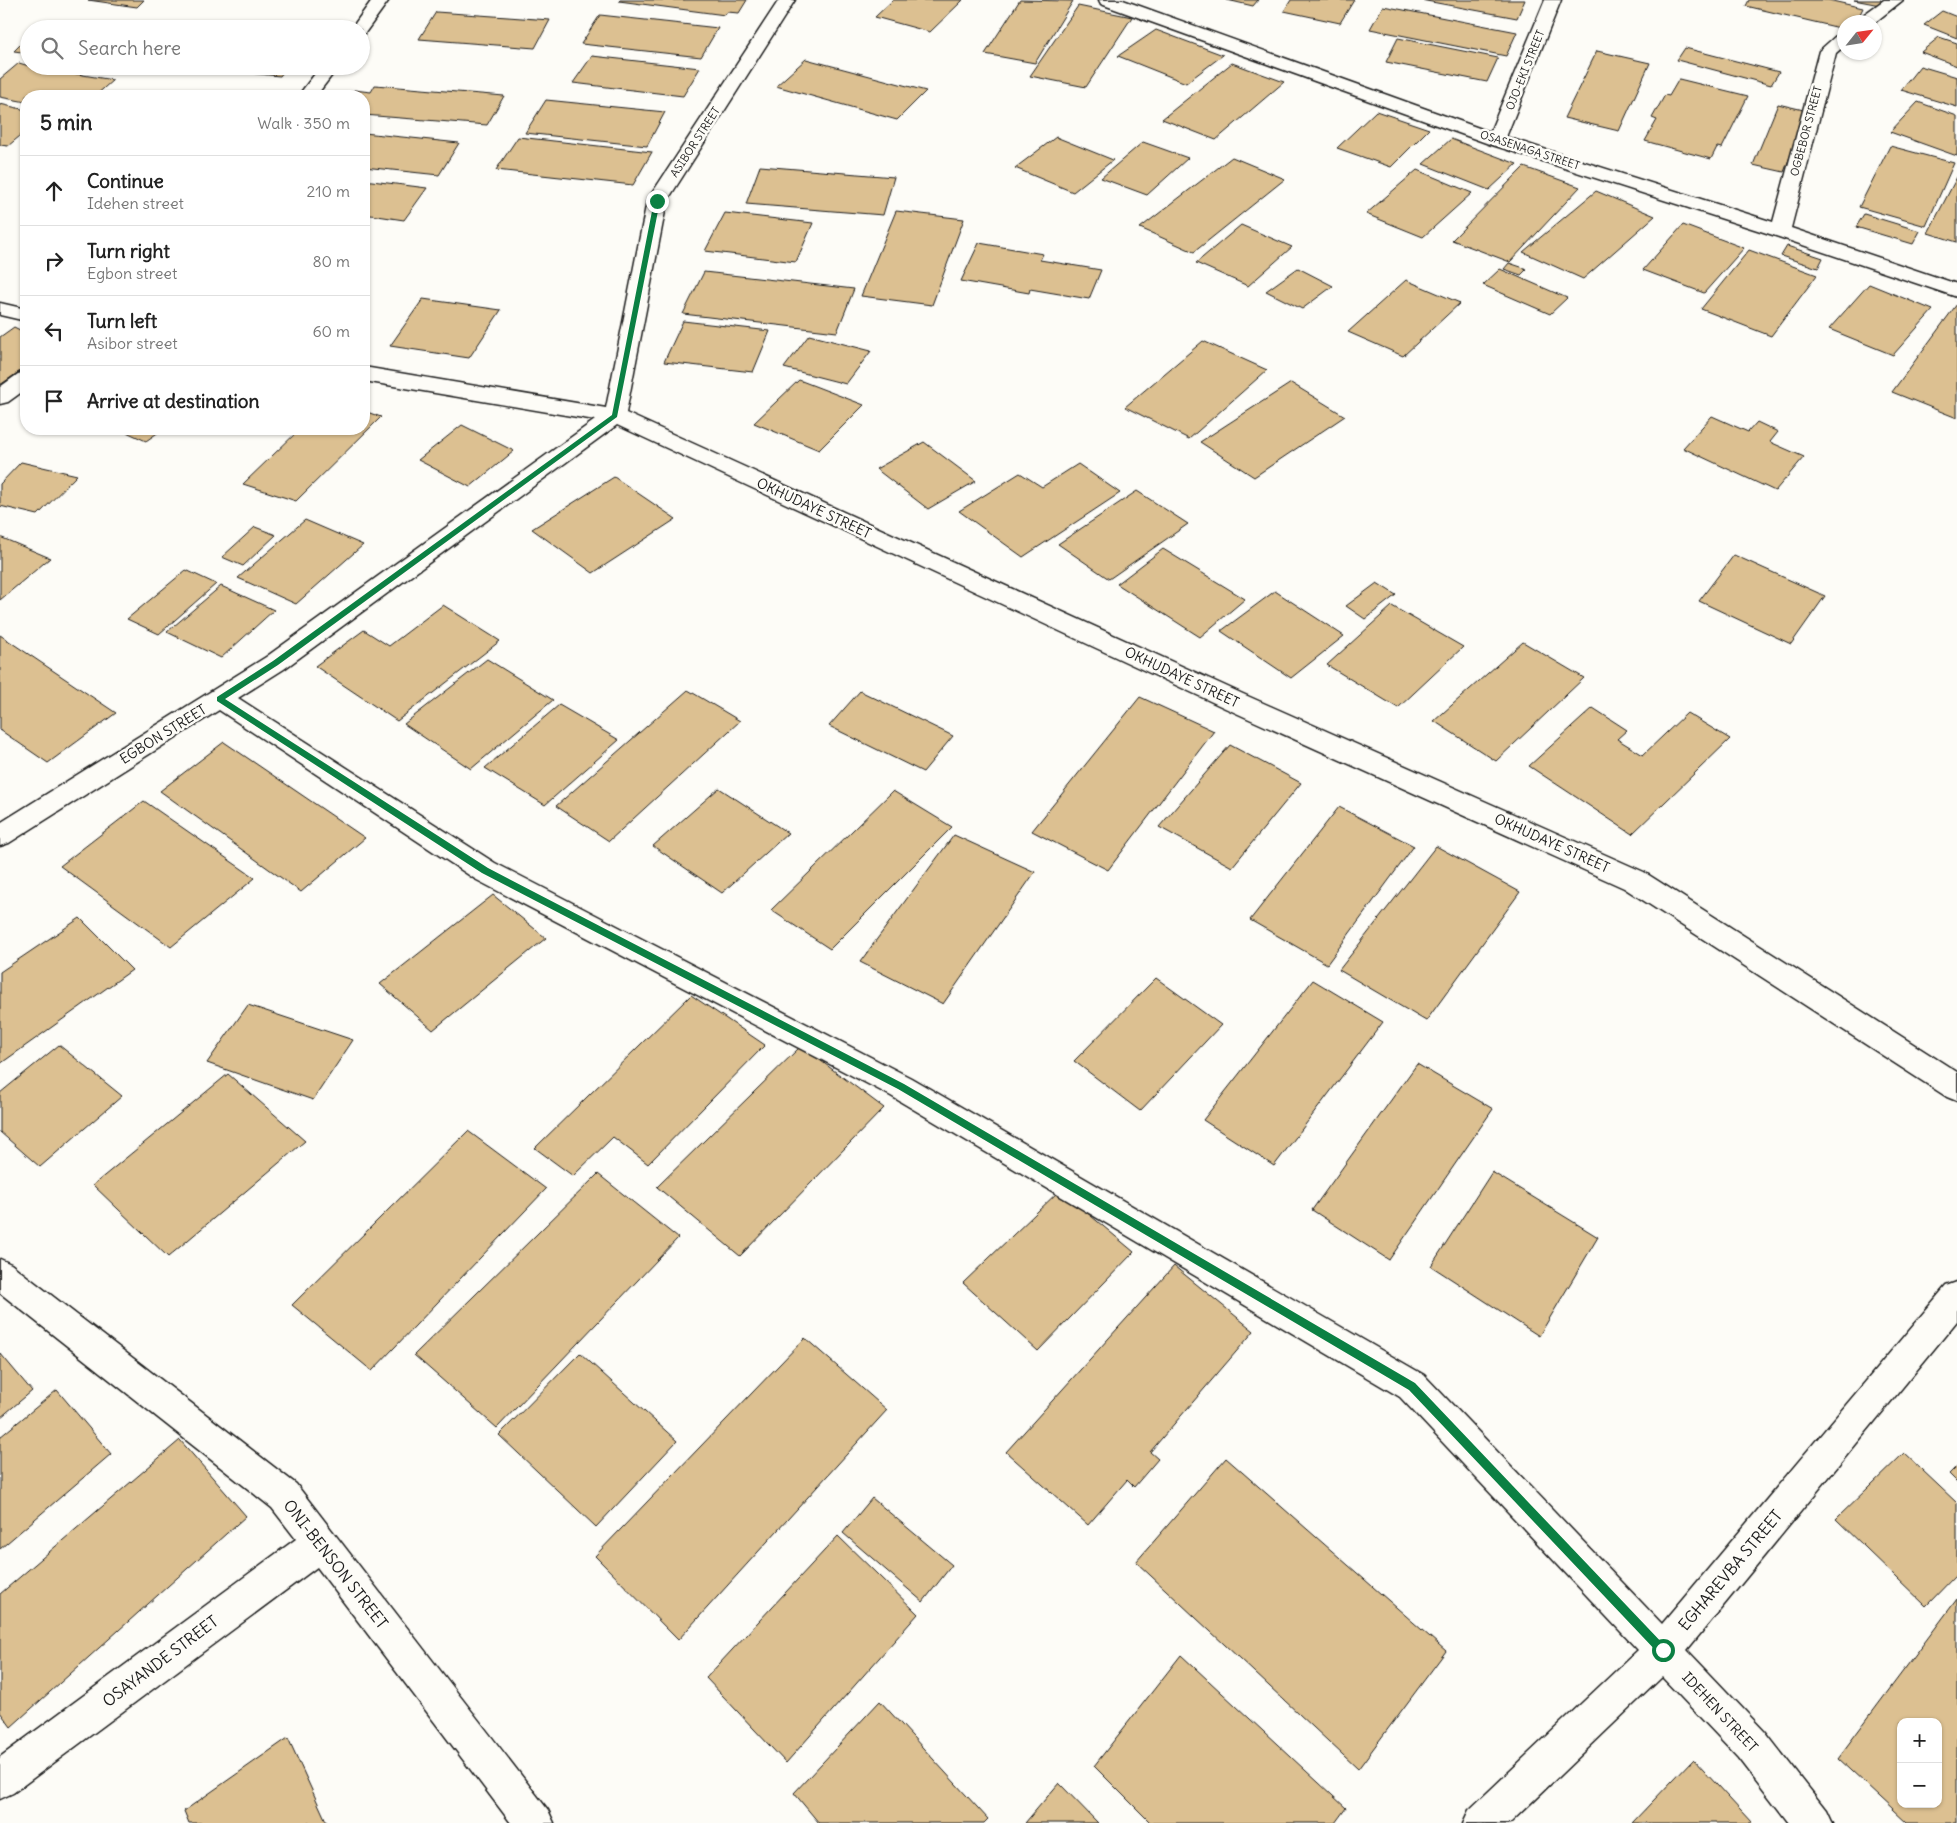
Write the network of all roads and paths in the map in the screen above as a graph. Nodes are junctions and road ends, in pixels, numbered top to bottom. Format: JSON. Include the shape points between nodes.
{"nodes":[{"id":1,"x":381,"y":0,"type":"edge"},
{"id":2,"x":787,"y":0,"type":"edge"},
{"id":3,"x":1107,"y":0,"type":"edge"},
{"id":4,"x":1167,"y":0,"type":"edge"},
{"id":5,"x":1553,"y":0,"type":"edge"},
{"id":6,"x":1895,"y":0,"type":"edge"},
{"id":7,"x":1875,"y":15,"type":"edge"},
{"id":8,"x":1157,"y":17,"type":"junction"},
{"id":9,"x":366,"y":20,"type":"edge"},
{"id":10,"x":1837,"y":43,"type":"edge"},
{"id":11,"x":323,"y":75,"type":"edge"},
{"id":12,"x":312,"y":90,"type":"edge"},
{"id":13,"x":1496,"y":140,"type":"junction"},
{"id":14,"x":1780,"y":231,"type":"junction"},
{"id":15,"x":1957,"y":291,"type":"edge"},
{"id":16,"x":0,"y":309,"type":"edge"},
{"id":17,"x":20,"y":314,"type":"edge"},
{"id":18,"x":370,"y":375,"type":"edge"},
{"id":19,"x":20,"y":384,"type":"edge"},
{"id":20,"x":0,"y":397,"type":"edge"},
{"id":21,"x":615,"y":416,"type":"junction"},
{"id":22,"x":220,"y":699,"type":"junction"},
{"id":23,"x":0,"y":836,"type":"edge"},
{"id":24,"x":1957,"y":1088,"type":"edge"},
{"id":25,"x":0,"y":1274,"type":"edge"},
{"id":26,"x":1957,"y":1297,"type":"edge"},
{"id":27,"x":320,"y":1542,"type":"junction"},
{"id":28,"x":1663,"y":1650,"type":"junction"},
{"id":29,"x":0,"y":1780,"type":"edge"},
{"id":30,"x":535,"y":1823,"type":"edge"},
{"id":31,"x":1482,"y":1823,"type":"edge"},
{"id":32,"x":1813,"y":1823,"type":"edge"}],
"edges":[{"from":1,"to":9,"type":"street"},
{"from":2,"to":21,"type":"street","name":"ASIBOR STREET","via":[[657,201]]},
{"from":3,"to":8,"type":"street","name":"OSASENAGA STREET"},
{"from":4,"to":8,"type":"street"},
{"from":5,"to":13,"type":"street","name":"OJO-EKI STREET"},
{"from":6,"to":7,"type":"street"},
{"from":8,"to":13,"type":"street","name":"OSASENAGA STREET"},
{"from":10,"to":14,"type":"street","name":"OGBEBOR STREET","via":[[1828,50]]},
{"from":11,"to":12,"type":"street"},
{"from":13,"to":14,"type":"street","name":"OSASENAGA STREET"},
{"from":14,"to":15,"type":"street","name":"OSASENAGA STREET"},
{"from":16,"to":17,"type":"street"},
{"from":18,"to":21,"type":"street","name":"OKHUDAYE STREET"},
{"from":19,"to":20,"type":"street"},
{"from":21,"to":22,"type":"street","name":"EGBON STREET","via":[[275,663]]},
{"from":21,"to":24,"type":"street","name":"OKHUDAYE STREET","via":[[1234,701],[1634,880]]},
{"from":22,"to":23,"type":"street","name":"EGBON STREET"},
{"from":22,"to":28,"type":"street","name":"IDEHEN STREET","via":[[485,871],[901,1086],[1412,1386]]},
{"from":25,"to":27,"type":"street","name":"ONI-BENSON STREET","via":[[284,1496]]},
{"from":26,"to":28,"type":"street","name":"EGHAREVBA STREET"},
{"from":27,"to":29,"type":"street","name":"OSAYANDE STREET"},
{"from":27,"to":30,"type":"street","name":"ONI-BENSON STREET"},
{"from":28,"to":31,"type":"street","name":"EGHAREVBA STREET"},
{"from":28,"to":32,"type":"street","name":"IDEHEN STREET","via":[[1752,1745]]}]}
